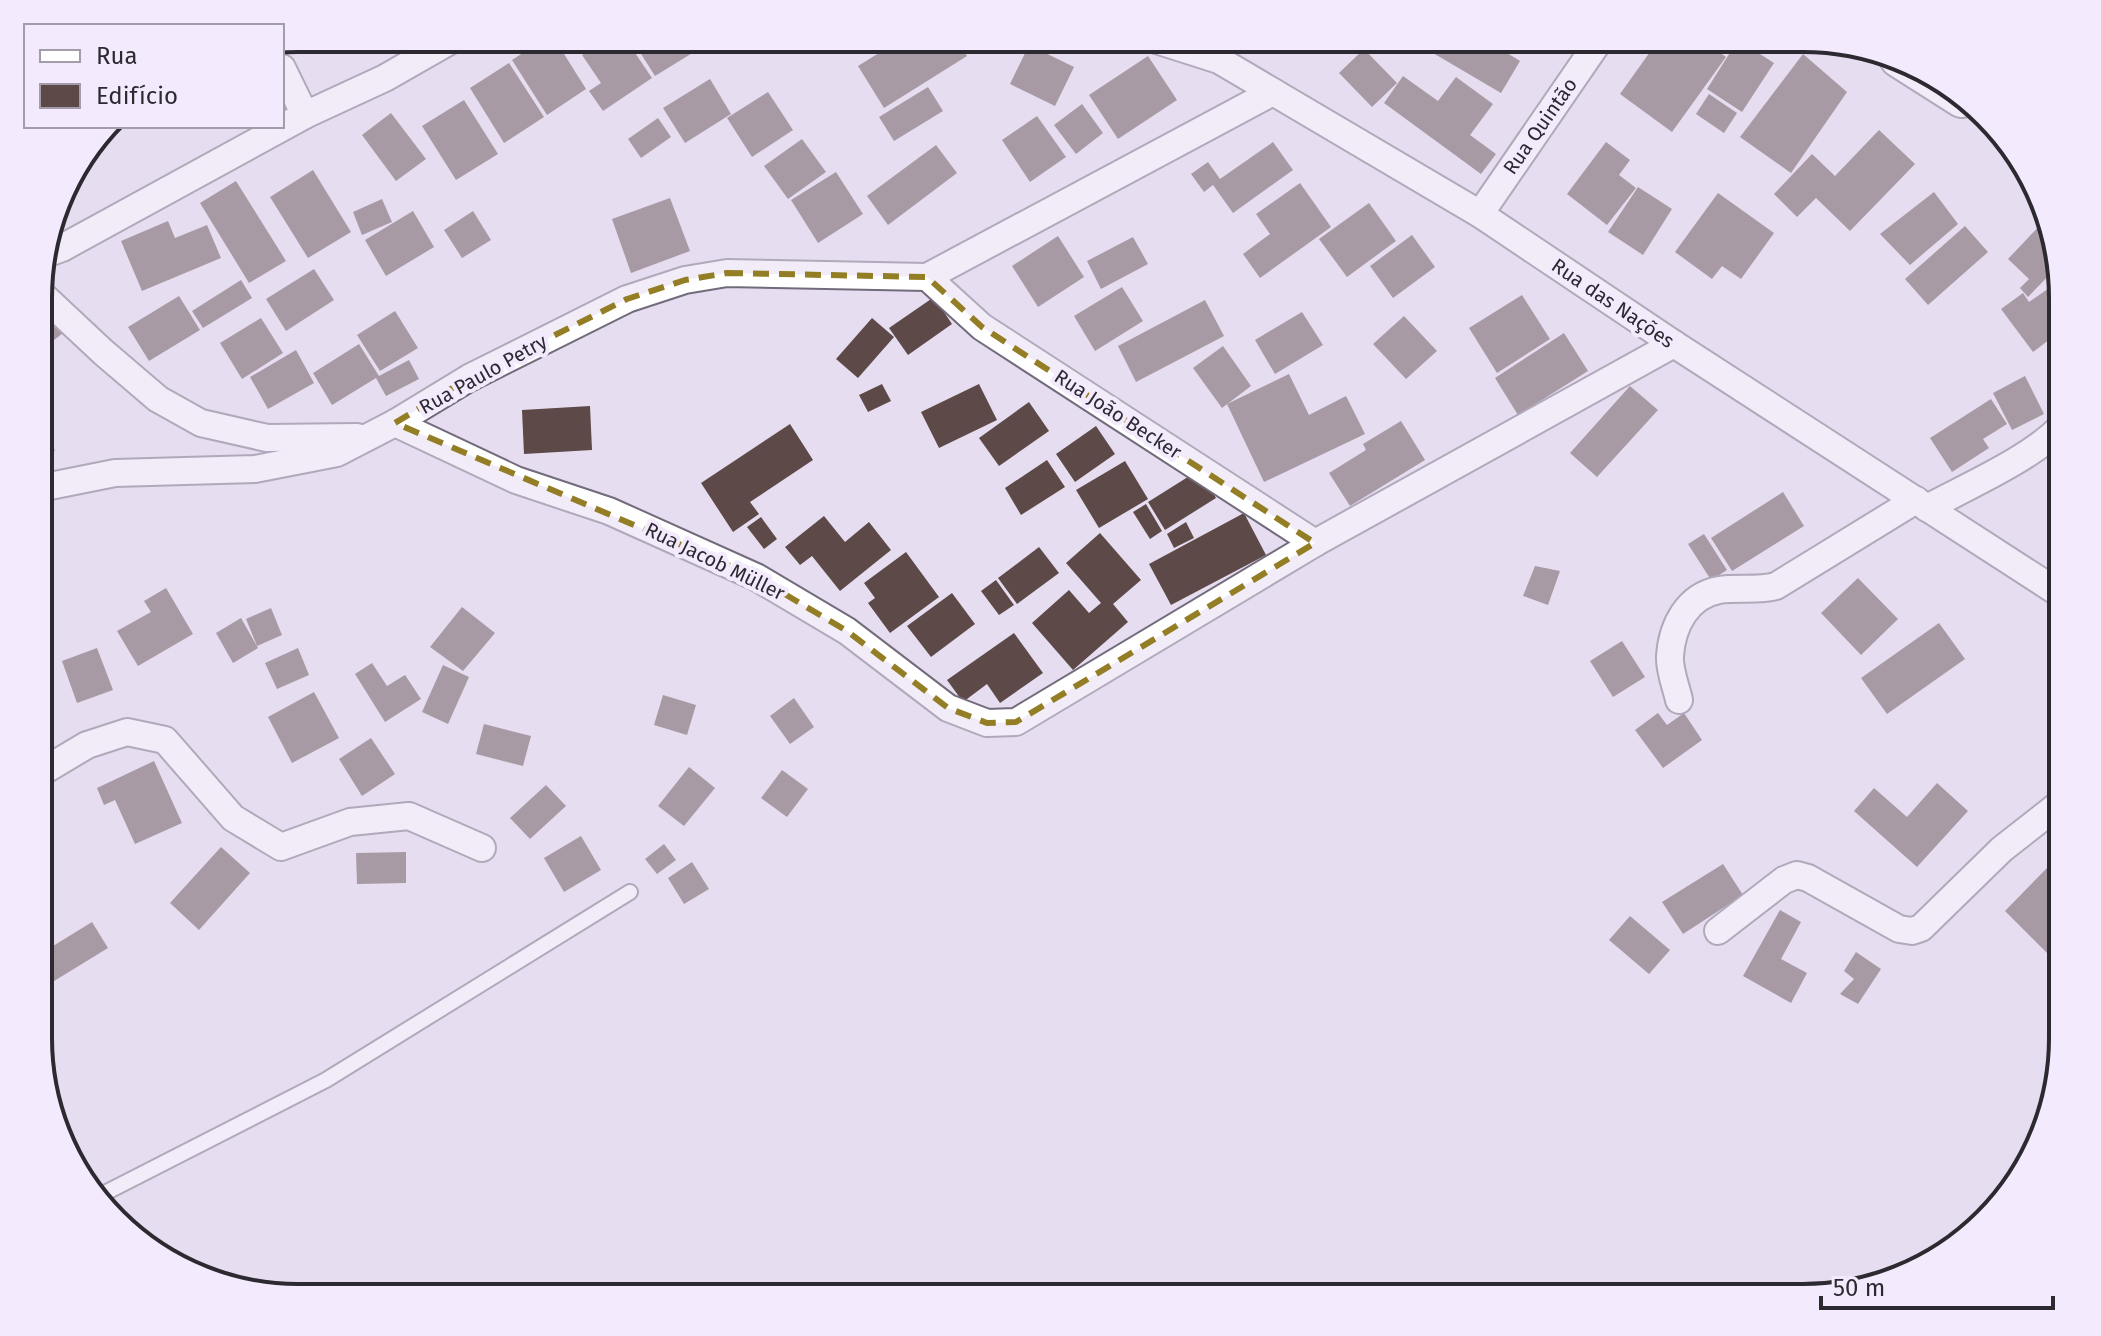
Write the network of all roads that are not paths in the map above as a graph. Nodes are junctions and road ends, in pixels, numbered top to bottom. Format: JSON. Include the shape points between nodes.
{"nodes":[{"id":1,"x":1195,"y":52,"type":"edge"},
{"id":2,"x":1591,"y":52,"type":"edge"},
{"id":3,"x":429,"y":53,"type":"edge"},
{"id":4,"x":284,"y":72,"type":"edge"},
{"id":5,"x":1273,"y":92,"type":"junction"},
{"id":6,"x":305,"y":115,"type":"junction"},
{"id":7,"x":284,"y":126,"type":"edge"},
{"id":8,"x":281,"y":128,"type":"edge"},
{"id":9,"x":1480,"y":214,"type":"junction"},
{"id":10,"x":57,"y":250,"type":"edge"},
{"id":11,"x":927,"y":277,"type":"junction"},
{"id":12,"x":52,"y":304,"type":"edge"},
{"id":13,"x":1674,"y":344,"type":"junction"},
{"id":14,"x":395,"y":423,"type":"junction"},
{"id":15,"x":368,"y":437,"type":"junction"},
{"id":16,"x":2048,"y":439,"type":"edge"},
{"id":17,"x":52,"y":486,"type":"edge"},
{"id":18,"x":1922,"y":504,"type":"junction"},
{"id":19,"x":1315,"y":543,"type":"junction"},
{"id":20,"x":2048,"y":586,"type":"edge"},
{"id":21,"x":1679,"y":700,"type":"dead end"},
{"id":22,"x":52,"y":766,"type":"edge"},
{"id":23,"x":2048,"y":813,"type":"edge"},
{"id":24,"x":482,"y":848,"type":"dead end"},
{"id":25,"x":630,"y":892,"type":"dead end"},
{"id":26,"x":1718,"y":931,"type":"dead end"},
{"id":27,"x":107,"y":1192,"type":"edge"}],
"edges":[{"from":1,"to":5,"type":"street","name":"Rua das Nações","via":[[1219,60]]},
{"from":2,"to":9,"type":"street","name":"Rua Quintão"},
{"from":3,"to":6,"type":"street"},
{"from":4,"to":6,"type":"street"},
{"from":5,"to":9,"type":"street","name":"Rua das Nações"},
{"from":5,"to":11,"type":"street"},
{"from":6,"to":7,"type":"street"},
{"from":8,"to":10,"type":"street"},
{"from":9,"to":13,"type":"street","name":"Rua das Nações"},
{"from":11,"to":14,"type":"street","name":"Rua Paulo Petry","via":[[727,273],[685,280],[627,299],[469,378]]},
{"from":11,"to":19,"type":"street","name":"Rua João Becker","via":[[982,327]]},
{"from":12,"to":15,"type":"street","via":[[158,399],[201,423],[267,438]]},
{"from":13,"to":18,"type":"street","name":"Rua das Nações"},
{"from":13,"to":19,"type":"street"},
{"from":14,"to":15,"type":"street","name":"Rua Paulo Petry"},
{"from":14,"to":19,"type":"street","name":"Rua Jacob Müller","via":[[516,480],[609,511],[756,577],[847,631],[948,708],[987,723],[1016,722]]},
{"from":15,"to":17,"type":"street","name":"Rua Paulo Petry","via":[[337,453],[255,469],[115,473]]},
{"from":16,"to":18,"type":"street"},
{"from":18,"to":20,"type":"street","name":"Rua das Nações"},
{"from":18,"to":21,"type":"street","via":[[1776,586],[1719,590],[1688,606],[1670,658]]},
{"from":22,"to":24,"type":"street","via":[[87,745],[127,732],[165,740],[233,818],[281,847],[350,822],[409,816]]},
{"from":23,"to":26,"type":"street","via":[[2002,849],[1921,928],[1899,929],[1797,875]]},
{"from":25,"to":27,"type":"lane","via":[[326,1080]]}]}
